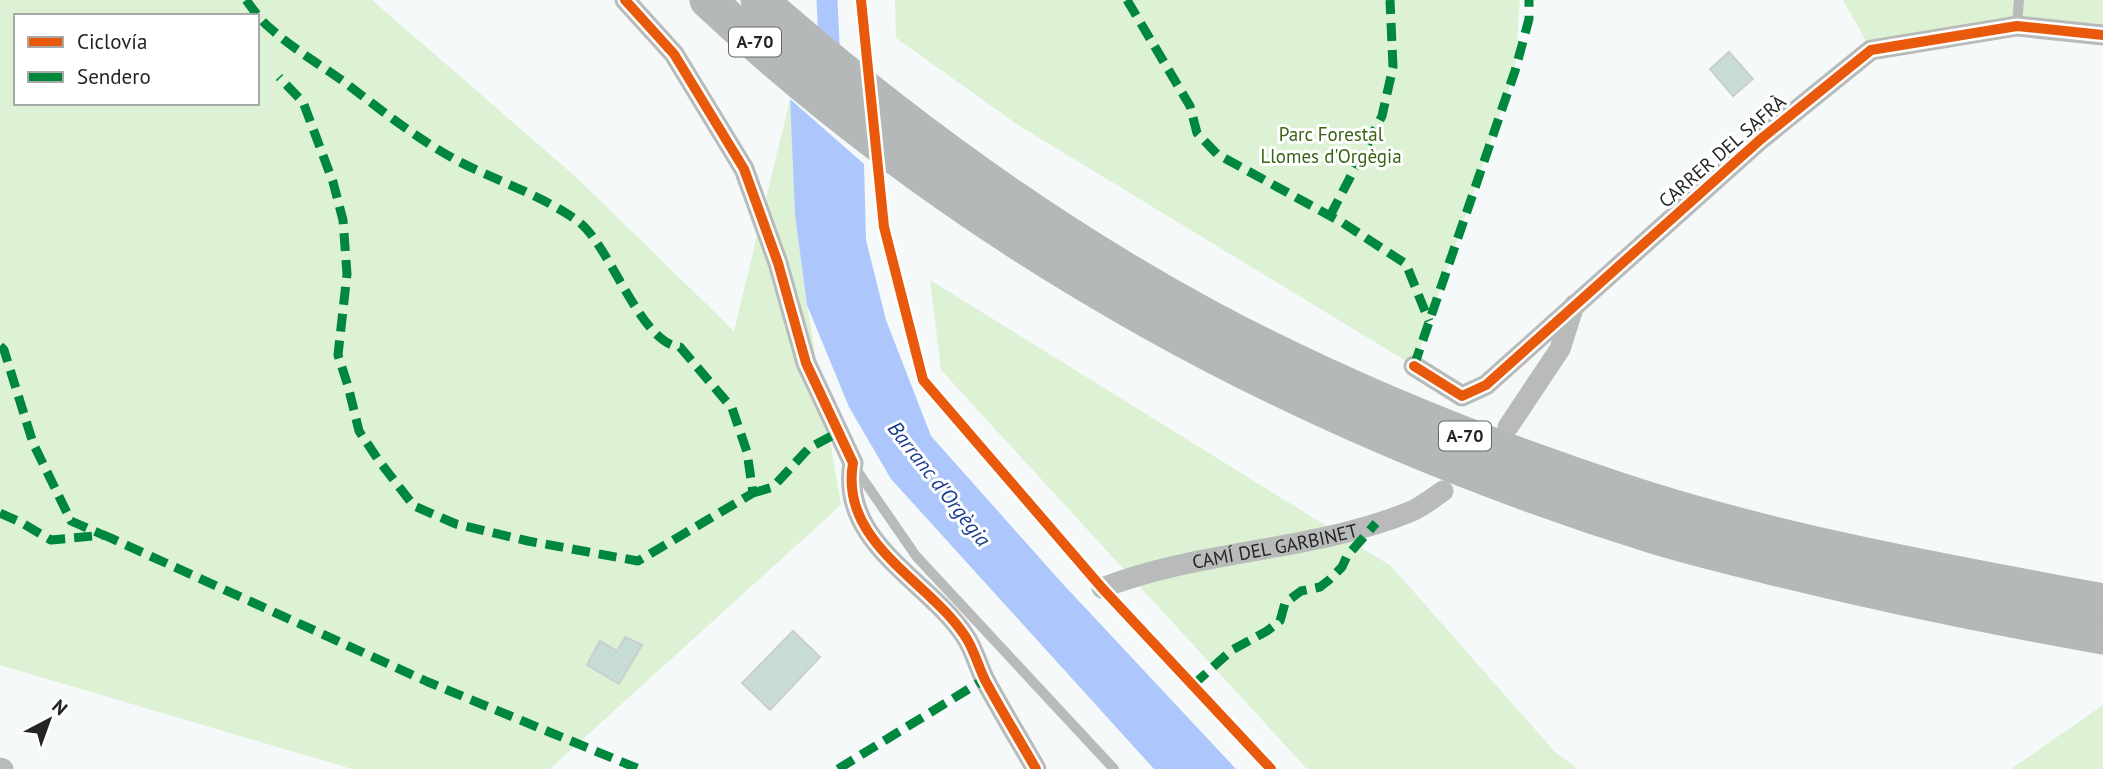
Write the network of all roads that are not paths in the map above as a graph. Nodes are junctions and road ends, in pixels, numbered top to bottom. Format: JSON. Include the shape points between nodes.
{"nodes":[{"id":1,"x":625,"y":0,"type":"edge"},
{"id":2,"x":708,"y":0,"type":"edge"},
{"id":3,"x":758,"y":0,"type":"edge"},
{"id":4,"x":2019,"y":0,"type":"edge"},
{"id":5,"x":2017,"y":26,"type":"junction"},
{"id":6,"x":2103,"y":35,"type":"edge"},
{"id":7,"x":1575,"y":303,"type":"junction"},
{"id":8,"x":1414,"y":366,"type":"dead end"},
{"id":9,"x":1508,"y":427,"type":"dead end"},
{"id":10,"x":853,"y":463,"type":"junction"},
{"id":11,"x":1443,"y":491,"type":"dead end"},
{"id":12,"x":1102,"y":588,"type":"dead end"},
{"id":13,"x":2103,"y":602,"type":"edge"},
{"id":14,"x":2103,"y":636,"type":"edge"},
{"id":15,"x":1036,"y":769,"type":"edge"},
{"id":16,"x":1114,"y":769,"type":"edge"}],
"edges":[{"from":1,"to":10,"type":"street","via":[[674,54],[744,169],[778,263],[806,363]]},
{"from":2,"to":14,"type":"highway","number":"A-70","via":[[882,148],[1028,248],[1133,312],[1359,426],[1555,503],[1656,536],[1859,588]]},
{"from":3,"to":13,"type":"highway","number":"A-70","via":[[815,50],[976,174],[1143,280],[1211,319],[1413,415],[1543,465],[1692,513],[1947,573]]},
{"from":4,"to":5,"type":"lane"},
{"from":5,"to":6,"type":"street","name":"CARRER DEL SAFRÀ"},
{"from":5,"to":7,"type":"street","name":"CARRER DEL SAFRÀ","via":[[1871,50],[1761,139]]},
{"from":7,"to":8,"type":"street","name":"CARRER DEL SAFRÀ","via":[[1486,385],[1462,396]]},
{"from":7,"to":9,"type":"street","via":[[1560,349]]},
{"from":10,"to":15,"type":"street","via":[[850,478],[863,524],[881,551],[947,612],[967,637],[985,679]]},
{"from":10,"to":16,"type":"lane","via":[[916,556]]},
{"from":11,"to":12,"type":"street","name":"CAMÍ DEL GARBINET","via":[[1414,510],[1342,533],[1139,573]]}]}
